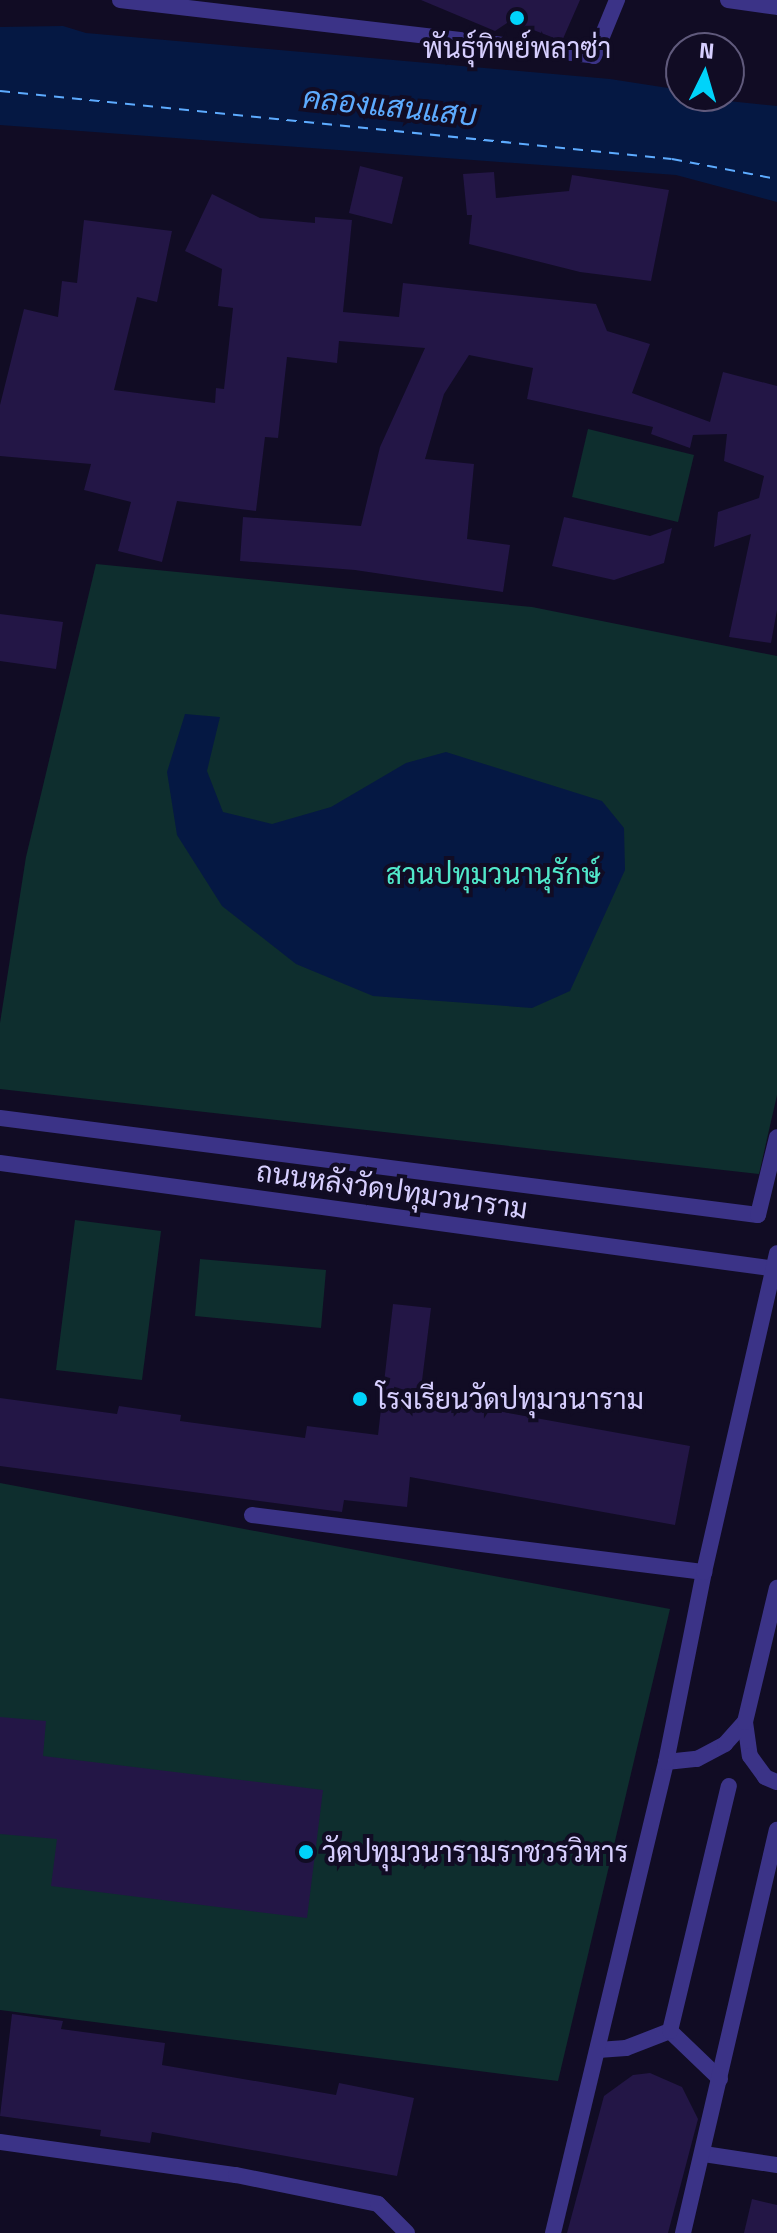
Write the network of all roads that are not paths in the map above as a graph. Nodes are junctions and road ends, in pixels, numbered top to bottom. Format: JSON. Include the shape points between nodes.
{"nodes":[{"id":1,"x":120,"y":0,"type":"edge"},
{"id":2,"x":617,"y":0,"type":"edge"},
{"id":3,"x":728,"y":0,"type":"edge"},
{"id":4,"x":777,"y":7,"type":"edge"},
{"id":5,"x":0,"y":1118,"type":"edge"},
{"id":6,"x":777,"y":1137,"type":"edge"},
{"id":7,"x":0,"y":1163,"type":"edge"},
{"id":8,"x":776,"y":1263,"type":"edge"},
{"id":9,"x":252,"y":1515,"type":"dead end"},
{"id":10,"x":704,"y":1572,"type":"junction"},
{"id":11,"x":777,"y":1588,"type":"edge"},
{"id":12,"x":745,"y":1722,"type":"junction"},
{"id":13,"x":666,"y":1762,"type":"junction"},
{"id":14,"x":777,"y":1782,"type":"edge"},
{"id":15,"x":729,"y":1786,"type":"dead end"},
{"id":16,"x":777,"y":1830,"type":"edge"},
{"id":17,"x":670,"y":2031,"type":"junction"},
{"id":18,"x":598,"y":2050,"type":"junction"},
{"id":19,"x":720,"y":2079,"type":"junction"},
{"id":20,"x":0,"y":2142,"type":"edge"},
{"id":21,"x":704,"y":2154,"type":"junction"},
{"id":22,"x":777,"y":2165,"type":"edge"},
{"id":23,"x":407,"y":2233,"type":"edge"},
{"id":24,"x":553,"y":2233,"type":"edge"},
{"id":25,"x":683,"y":2233,"type":"edge"}],
"edges":[{"from":1,"to":2,"type":"lane","via":[[594,56]]},
{"from":3,"to":4,"type":"lane"},
{"from":5,"to":6,"type":"lane","name":"ถนนหลังวัดปทุมวนาราม","via":[[758,1215]]},
{"from":7,"to":8,"type":"lane","name":"ถนนหลังวัดปทุมวนาราม"},
{"from":8,"to":10,"type":"lane"},
{"from":9,"to":10,"type":"lane"},
{"from":10,"to":13,"type":"lane"},
{"from":11,"to":12,"type":"lane"},
{"from":12,"to":13,"type":"lane","via":[[725,1744],[697,1759]]},
{"from":12,"to":14,"type":"lane","via":[[750,1756],[765,1777]]},
{"from":13,"to":18,"type":"lane"},
{"from":15,"to":17,"type":"lane"},
{"from":16,"to":19,"type":"lane"},
{"from":17,"to":18,"type":"lane","via":[[626,2048]]},
{"from":17,"to":19,"type":"lane"},
{"from":18,"to":24,"type":"lane"},
{"from":19,"to":21,"type":"lane"},
{"from":20,"to":23,"type":"lane","via":[[236,2175],[378,2204]]},
{"from":21,"to":22,"type":"lane"},
{"from":21,"to":25,"type":"lane"}]}
